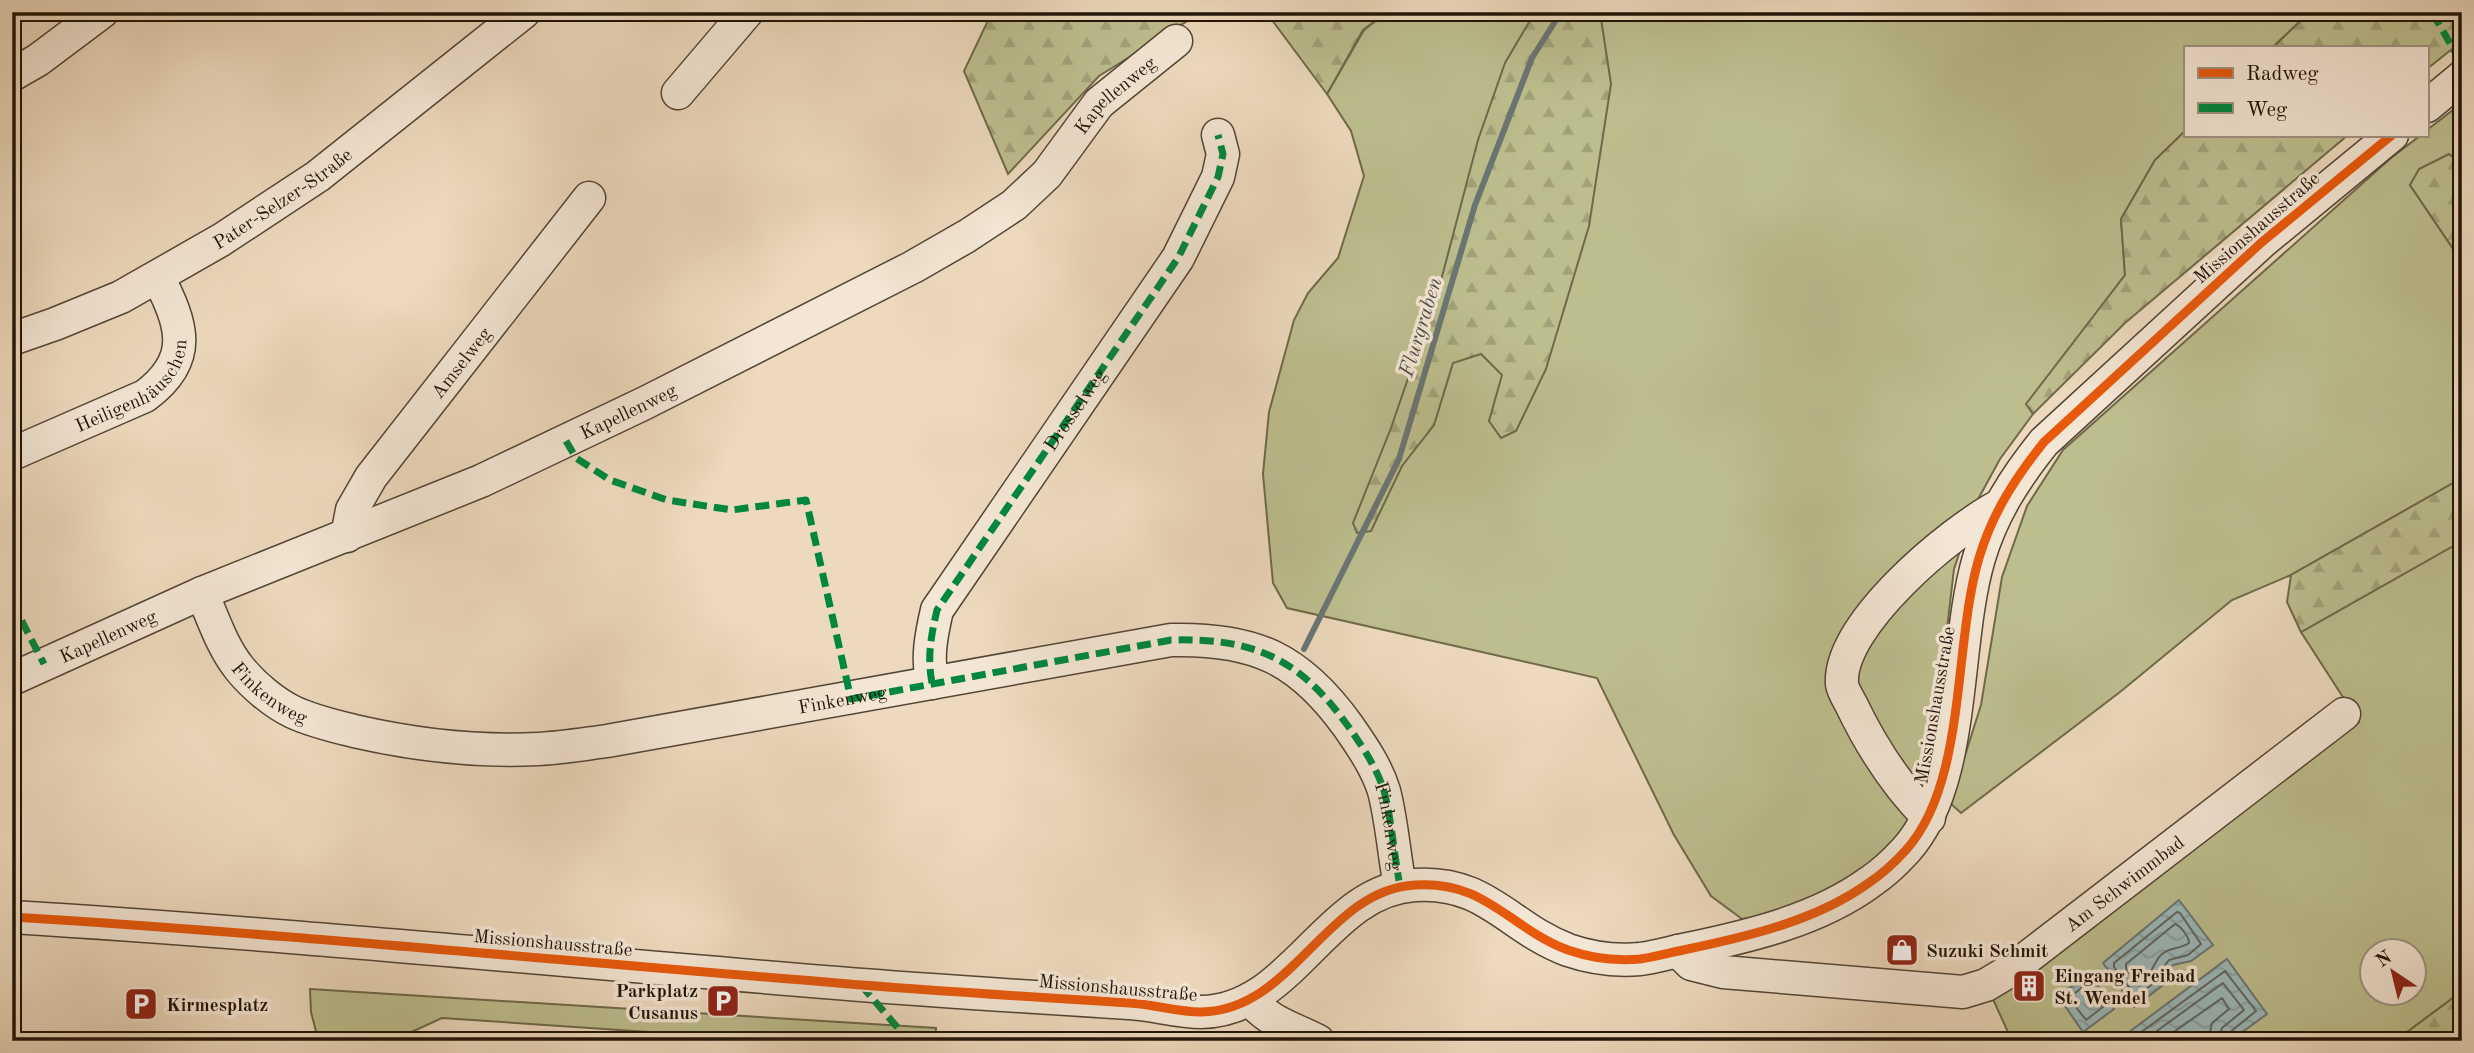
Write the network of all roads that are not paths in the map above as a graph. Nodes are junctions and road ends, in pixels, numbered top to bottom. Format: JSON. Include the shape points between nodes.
{"nodes":[{"id":1,"x":102,"y":12,"type":"edge"},
{"id":2,"x":524,"y":12,"type":"edge"},
{"id":3,"x":747,"y":12,"type":"edge"},
{"id":4,"x":1176,"y":41,"type":"dead end"},
{"id":5,"x":12,"y":75,"type":"edge"},
{"id":6,"x":2462,"y":77,"type":"edge"},
{"id":7,"x":678,"y":93,"type":"dead end"},
{"id":8,"x":2428,"y":105,"type":"edge"},
{"id":9,"x":1218,"y":135,"type":"dead end"},
{"id":10,"x":2391,"y":136,"type":"edge"},
{"id":11,"x":589,"y":198,"type":"dead end"},
{"id":12,"x":158,"y":277,"type":"junction"},
{"id":13,"x":12,"y":339,"type":"edge"},
{"id":14,"x":12,"y":454,"type":"edge"},
{"id":15,"x":1999,"y":506,"type":"junction"},
{"id":16,"x":347,"y":536,"type":"junction"},
{"id":17,"x":202,"y":593,"type":"junction"},
{"id":18,"x":12,"y":679,"type":"edge"},
{"id":19,"x":932,"y":683,"type":"junction"},
{"id":20,"x":2344,"y":714,"type":"dead end"},
{"id":21,"x":1928,"y":818,"type":"junction"},
{"id":22,"x":1401,"y":886,"type":"junction"},
{"id":23,"x":12,"y":917,"type":"edge"},
{"id":24,"x":1678,"y":951,"type":"junction"},
{"id":25,"x":1251,"y":999,"type":"junction"},
{"id":26,"x":1318,"y":1041,"type":"edge"}],
"edges":[{"from":1,"to":5,"type":"street"},
{"from":2,"to":12,"type":"street","name":"Pater-Selzer-Straße","via":[[318,176]]},
{"from":3,"to":7,"type":"street"},
{"from":4,"to":16,"type":"street","name":"Kapellenweg","via":[[1099,103],[1047,173],[1014,205],[967,236],[815,319],[645,403],[481,481]]},
{"from":6,"to":8,"type":"street"},
{"from":9,"to":19,"type":"street","name":"Drosselweg","via":[[1223,154],[1218,177],[1178,258],[937,610],[930,639]]},
{"from":10,"to":15,"type":"street","name":"Missionshausstraße","via":[[2262,242],[2044,442]]},
{"from":11,"to":16,"type":"street","name":"Amselweg","via":[[371,477],[352,510]]},
{"from":12,"to":13,"type":"street","name":"Pater-Selzer-Straße","via":[[121,297]]},
{"from":12,"to":14,"type":"street","name":"Heiligenhäuschen","via":[[180,331],[177,354],[160,385],[145,396]]},
{"from":15,"to":21,"type":"street","name":"Missionshausstraße","via":[[1978,560],[1951,733]]},
{"from":15,"to":21,"type":"street","via":[[1949,540],[1904,581],[1868,617],[1847,653],[1842,686],[1863,730]]},
{"from":16,"to":17,"type":"street","name":"Kapellenweg"},
{"from":17,"to":18,"type":"street","name":"Kapellenweg"},
{"from":17,"to":19,"type":"street","name":"Finkenweg","via":[[239,668],[292,712],[434,747],[540,750]]},
{"from":19,"to":22,"type":"street","name":"Finkenweg","via":[[1171,640],[1234,643],[1268,654],[1307,678],[1365,750],[1383,790]]},
{"from":20,"to":24,"type":"street","name":"Am Schwimmbad","via":[[1986,985],[1963,992],[1723,972],[1691,964]]},
{"from":21,"to":24,"type":"street","name":"Missionshausstraße","via":[[1906,849],[1869,883],[1821,910],[1770,929]]},
{"from":22,"to":24,"type":"street","name":"Missionshausstraße","via":[[1461,888],[1550,942],[1584,955],[1640,959]]},
{"from":22,"to":25,"type":"street","name":"Missionshausstraße","via":[[1360,904]]},
{"from":23,"to":25,"type":"street","name":"Missionshausstraße","via":[[961,993],[1139,1003],[1198,1012]]},
{"from":25,"to":26,"type":"street","via":[[1270,1019]]}]}
